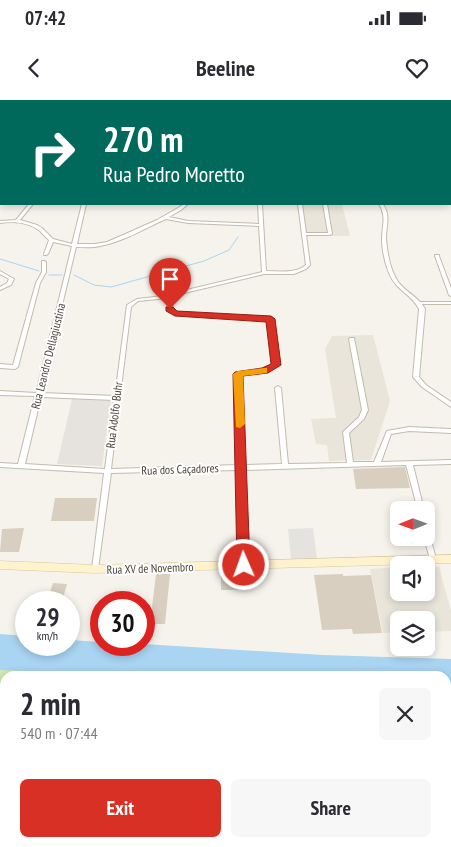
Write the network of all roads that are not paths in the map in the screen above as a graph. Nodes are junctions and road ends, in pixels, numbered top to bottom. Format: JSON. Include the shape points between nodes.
{"nodes":[{"id":1,"x":30,"y":205,"type":"edge"},
{"id":2,"x":84,"y":205,"type":"edge"},
{"id":3,"x":185,"y":205,"type":"edge"},
{"id":4,"x":260,"y":205,"type":"edge"},
{"id":5,"x":300,"y":205,"type":"edge"},
{"id":6,"x":325,"y":205,"type":"edge"},
{"id":7,"x":382,"y":205,"type":"edge"},
{"id":8,"x":166,"y":218,"type":"junction"},
{"id":9,"x":18,"y":220,"type":"junction"},
{"id":10,"x":0,"y":222,"type":"edge"},
{"id":11,"x":261,"y":225,"type":"junction"},
{"id":12,"x":304,"y":234,"type":"junction"},
{"id":13,"x":52,"y":240,"type":"junction"},
{"id":14,"x":75,"y":245,"type":"junction"},
{"id":15,"x":46,"y":254,"type":"dead end"},
{"id":16,"x":437,"y":256,"type":"dead end"},
{"id":17,"x":44,"y":262,"type":"dead end"},
{"id":18,"x":0,"y":272,"type":"edge"},
{"id":19,"x":264,"y":273,"type":"junction"},
{"id":20,"x":0,"y":289,"type":"edge"},
{"id":21,"x":451,"y":295,"type":"edge"},
{"id":22,"x":171,"y":296,"type":"junction"},
{"id":23,"x":419,"y":303,"type":"junction"},
{"id":24,"x":451,"y":303,"type":"edge"},
{"id":25,"x":352,"y":339,"type":"dead end"},
{"id":26,"x":0,"y":366,"type":"edge"},
{"id":27,"x":278,"y":388,"type":"dead end"},
{"id":28,"x":0,"y":394,"type":"edge"},
{"id":29,"x":39,"y":395,"type":"junction"},
{"id":30,"x":117,"y":398,"type":"junction"},
{"id":31,"x":451,"y":405,"type":"edge"},
{"id":32,"x":451,"y":431,"type":"edge"},
{"id":33,"x":451,"y":462,"type":"edge"},
{"id":34,"x":409,"y":463,"type":"junction"},
{"id":35,"x":350,"y":464,"type":"junction"},
{"id":36,"x":377,"y":464,"type":"junction"},
{"id":37,"x":0,"y":465,"type":"edge"},
{"id":38,"x":21,"y":466,"type":"junction"},
{"id":39,"x":285,"y":466,"type":"junction"},
{"id":40,"x":241,"y":467,"type":"junction"},
{"id":41,"x":107,"y":471,"type":"junction"},
{"id":42,"x":419,"y":501,"type":"edge"},
{"id":43,"x":435,"y":559,"type":"edge"},
{"id":44,"x":451,"y":559,"type":"edge"},
{"id":45,"x":390,"y":560,"type":"edge"},
{"id":46,"x":0,"y":564,"type":"edge"},
{"id":47,"x":244,"y":565,"type":"junction"},
{"id":48,"x":95,"y":569,"type":"junction"}],
"edges":[{"from":1,"to":9,"type":"street"},
{"from":2,"to":14,"type":"street","name":"Rua Leandro Dellagiustina"},
{"from":3,"to":8,"type":"street"},
{"from":4,"to":11,"type":"street"},
{"from":5,"to":12,"type":"street"},
{"from":6,"to":12,"type":"street","via":[[330,234]]},
{"from":7,"to":23,"type":"street","via":[[387,214],[384,238],[392,274],[398,288]]},
{"from":8,"to":11,"type":"street"},
{"from":8,"to":14,"type":"street","via":[[101,244]]},
{"from":9,"to":10,"type":"street"},
{"from":9,"to":13,"type":"street","via":[[38,228]]},
{"from":11,"to":19,"type":"street"},
{"from":12,"to":19,"type":"street","name":"Rua Adolfo Buhr","via":[[306,268],[298,272]]},
{"from":13,"to":14,"type":"street"},
{"from":13,"to":15,"type":"street"},
{"from":14,"to":29,"type":"street","name":"Rua Leandro Dellagiustina"},
{"from":16,"to":21,"type":"street"},
{"from":17,"to":26,"type":"street","via":[[44,272],[14,367]]},
{"from":18,"to":20,"type":"street","via":[[12,281]]},
{"from":19,"to":22,"type":"street","name":"Rua Adolfo Buhr"},
{"from":22,"to":30,"type":"street","name":"Rua Adolfo Buhr","via":[[136,300],[129,306]]},
{"from":22,"to":40,"type":"street","via":[[170,309],[175,313],[271,319],[276,365],[238,374]]},
{"from":23,"to":24,"type":"street"},
{"from":23,"to":31,"type":"street","via":[[422,313],[416,377]]},
{"from":25,"to":35,"type":"street","via":[[365,410],[362,418],[346,432]]},
{"from":27,"to":39,"type":"street"},
{"from":28,"to":29,"type":"street"},
{"from":29,"to":30,"type":"street"},
{"from":29,"to":38,"type":"street","name":"Rua Leandro Dellagiustina"},
{"from":30,"to":41,"type":"street","name":"Rua Adolfo Buhr"},
{"from":32,"to":36,"type":"street","via":[[409,429],[390,432]]},
{"from":33,"to":34,"type":"street","name":"Rua dos Caçadores"},
{"from":34,"to":36,"type":"street","name":"Rua dos Caçadores"},
{"from":34,"to":42,"type":"street"},
{"from":35,"to":36,"type":"street","name":"Rua dos Caçadores"},
{"from":35,"to":39,"type":"street","name":"Rua dos Caçadores"},
{"from":37,"to":38,"type":"street","name":"Rua dos Caçadores"},
{"from":38,"to":41,"type":"street","name":"Rua dos Caçadores"},
{"from":39,"to":40,"type":"street","name":"Rua dos Caçadores"},
{"from":40,"to":41,"type":"street","name":"Rua dos Caçadores"},
{"from":40,"to":47,"type":"street"},
{"from":41,"to":48,"type":"street","name":"Rua Adolfo Buhr"},
{"from":43,"to":44,"type":"main road","name":"Rua XV de Novembro"},
{"from":45,"to":47,"type":"main road","name":"Rua XV de Novembro"},
{"from":46,"to":48,"type":"main road","name":"Rua XV de Novembro"},
{"from":47,"to":48,"type":"main road","name":"Rua XV de Novembro"}]}
